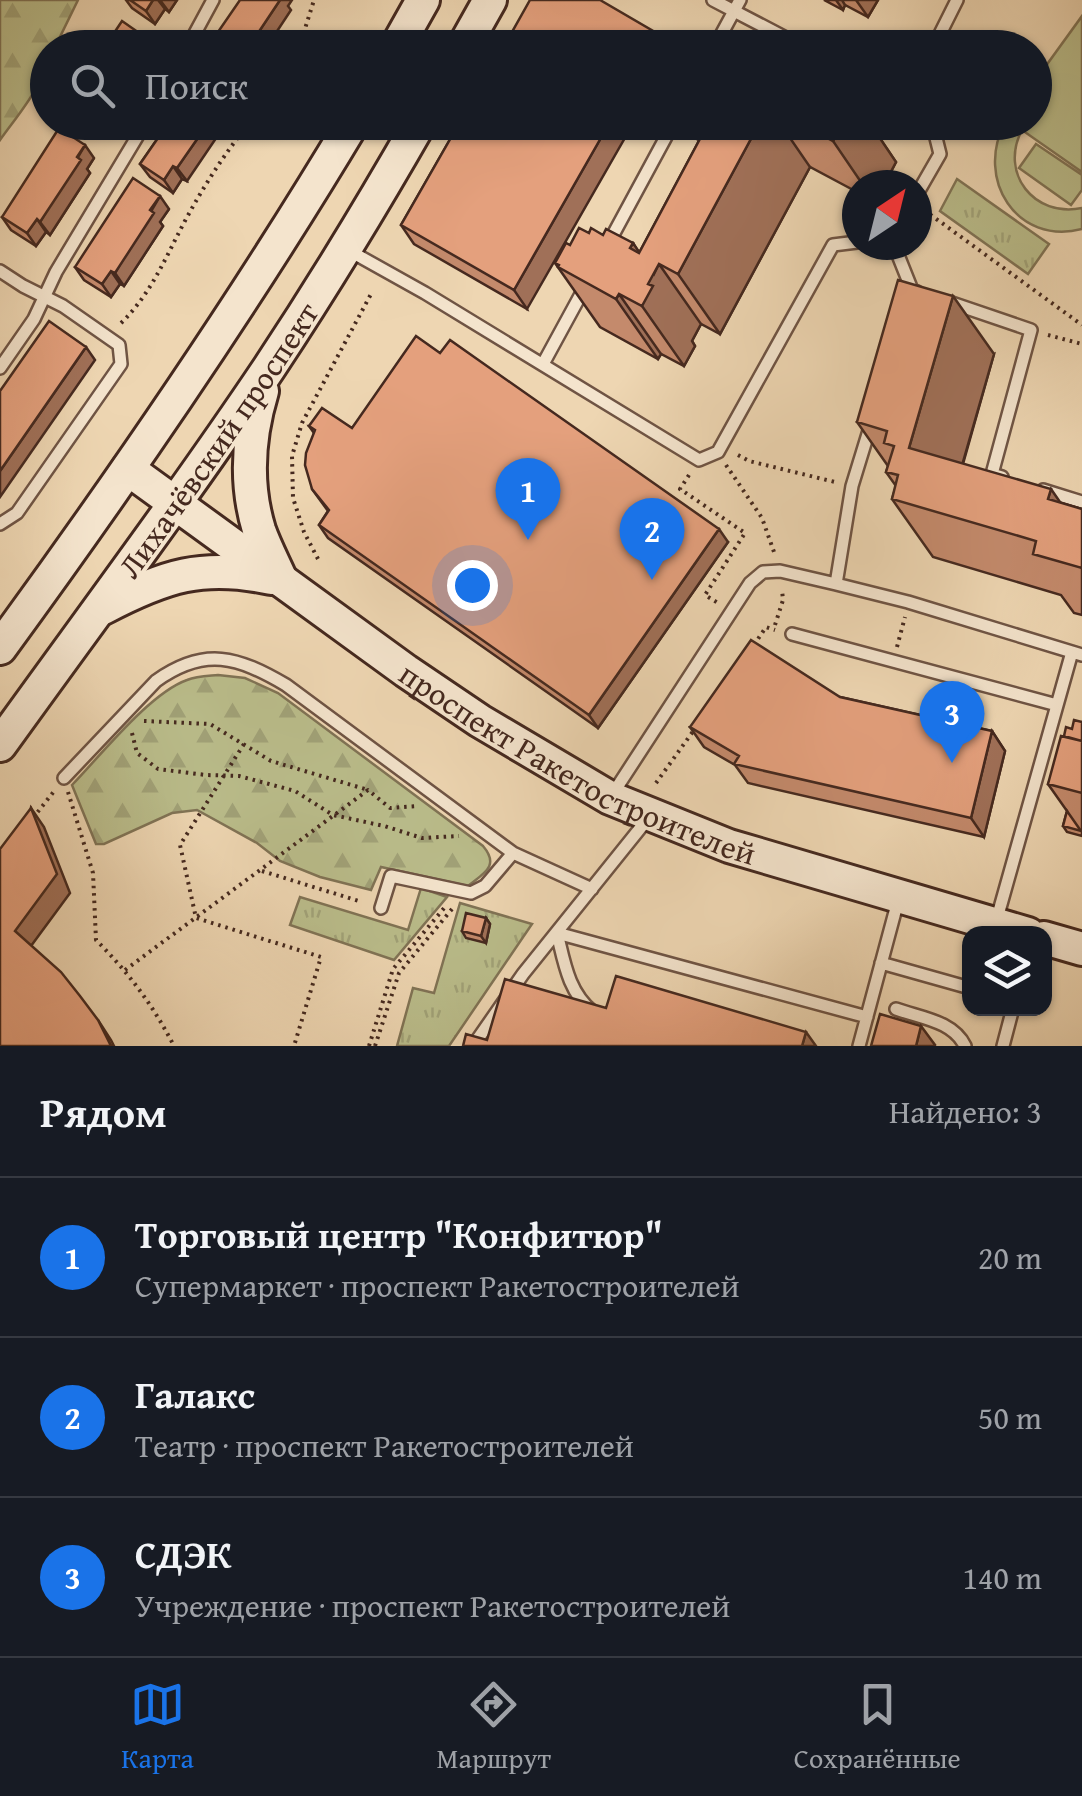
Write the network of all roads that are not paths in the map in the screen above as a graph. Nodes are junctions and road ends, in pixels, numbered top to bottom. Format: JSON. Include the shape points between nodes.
{"nodes":[{"id":1,"x":213,"y":0,"type":"edge"},
{"id":2,"x":424,"y":0,"type":"edge"},
{"id":3,"x":490,"y":0,"type":"edge"},
{"id":4,"x":713,"y":0,"type":"edge"},
{"id":5,"x":958,"y":0,"type":"edge"},
{"id":6,"x":737,"y":6,"type":"edge"},
{"id":7,"x":197,"y":30,"type":"edge"},
{"id":8,"x":406,"y":30,"type":"edge"},
{"id":9,"x":473,"y":30,"type":"edge"},
{"id":10,"x":724,"y":30,"type":"edge"},
{"id":11,"x":775,"y":30,"type":"edge"},
{"id":12,"x":942,"y":30,"type":"edge"},
{"id":13,"x":135,"y":140,"type":"edge"},
{"id":14,"x":342,"y":140,"type":"edge"},
{"id":15,"x":409,"y":140,"type":"edge"},
{"id":16,"x":664,"y":140,"type":"edge"},
{"id":17,"x":705,"y":140,"type":"edge"},
{"id":18,"x":937,"y":140,"type":"edge"},
{"id":19,"x":709,"y":154,"type":"edge"},
{"id":20,"x":931,"y":170,"type":"edge"},
{"id":21,"x":842,"y":244,"type":"edge"},
{"id":22,"x":606,"y":247,"type":"junction"},
{"id":23,"x":625,"y":247,"type":"edge"},
{"id":24,"x":346,"y":248,"type":"junction"},
{"id":25,"x":900,"y":260,"type":"edge"},
{"id":26,"x":597,"y":264,"type":"edge"},
{"id":27,"x":0,"y":270,"type":"edge"},
{"id":28,"x":588,"y":281,"type":"edge"},
{"id":29,"x":912,"y":290,"type":"junction"},
{"id":30,"x":44,"y":297,"type":"junction"},
{"id":31,"x":906,"y":308,"type":"edge"},
{"id":32,"x":543,"y":364,"type":"junction"},
{"id":33,"x":270,"y":367,"type":"junction"},
{"id":34,"x":0,"y":368,"type":"edge"},
{"id":35,"x":874,"y":414,"type":"edge"},
{"id":36,"x":128,"y":470,"type":"junction"},
{"id":37,"x":1010,"y":480,"type":"edge"},
{"id":38,"x":1028,"y":485,"type":"edge"},
{"id":39,"x":1082,"y":502,"type":"edge"},
{"id":40,"x":175,"y":504,"type":"junction"},
{"id":41,"x":0,"y":524,"type":"edge"},
{"id":42,"x":280,"y":580,"type":"junction"},
{"id":43,"x":836,"y":584,"type":"junction"},
{"id":44,"x":96,"y":612,"type":"junction"},
{"id":45,"x":792,"y":634,"type":"dead end"},
{"id":46,"x":0,"y":648,"type":"edge"},
{"id":47,"x":1077,"y":654,"type":"edge"},
{"id":48,"x":1057,"y":705,"type":"junction"},
{"id":49,"x":0,"y":745,"type":"edge"},
{"id":50,"x":64,"y":778,"type":"road end"},
{"id":51,"x":610,"y":798,"type":"junction"},
{"id":52,"x":650,"y":816,"type":"junction"},
{"id":53,"x":514,"y":853,"type":"junction"},
{"id":54,"x":592,"y":890,"type":"junction"},
{"id":55,"x":899,"y":898,"type":"junction"},
{"id":56,"x":381,"y":908,"type":"road end"},
{"id":57,"x":995,"y":924,"type":"junction"},
{"id":58,"x":1002,"y":926,"type":"edge"},
{"id":59,"x":557,"y":932,"type":"junction"},
{"id":60,"x":1052,"y":940,"type":"edge"},
{"id":61,"x":1082,"y":949,"type":"edge"},
{"id":62,"x":881,"y":963,"type":"junction"},
{"id":63,"x":962,"y":986,"type":"edge"},
{"id":64,"x":896,"y":1009,"type":"dead end"},
{"id":65,"x":1011,"y":1016,"type":"edge"},
{"id":66,"x":867,"y":1017,"type":"junction"},
{"id":67,"x":604,"y":1018,"type":"edge"},
{"id":68,"x":473,"y":1046,"type":"edge"},
{"id":69,"x":859,"y":1046,"type":"edge"},
{"id":70,"x":965,"y":1046,"type":"edge"},
{"id":71,"x":1003,"y":1046,"type":"edge"}],
"edges":[{"from":1,"to":7,"type":"lane"},
{"from":2,"to":8,"type":"main road"},
{"from":3,"to":9,"type":"main road"},
{"from":4,"to":6,"type":"lane"},
{"from":5,"to":12,"type":"lane"},
{"from":6,"to":10,"type":"lane"},
{"from":6,"to":11,"type":"lane"},
{"from":13,"to":30,"type":"lane"},
{"from":14,"to":36,"type":"main road","name":"Лихачёвский проспект"},
{"from":15,"to":24,"type":"main road","name":"Лихачёвский проспект"},
{"from":16,"to":22,"type":"lane"},
{"from":17,"to":19,"type":"lane"},
{"from":18,"to":20,"type":"lane","via":[[940,154]]},
{"from":21,"to":32,"type":"lane","via":[[833,245],[719,450],[698,460]]},
{"from":22,"to":23,"type":"lane"},
{"from":22,"to":26,"type":"lane"},
{"from":24,"to":32,"type":"lane"},
{"from":24,"to":33,"type":"main road","name":"Лихачёвский проспект"},
{"from":25,"to":29,"type":"lane"},
{"from":27,"to":30,"type":"lane"},
{"from":28,"to":32,"type":"lane"},
{"from":29,"to":31,"type":"lane"},
{"from":29,"to":37,"type":"lane","via":[[1031,330],[992,474]]},
{"from":30,"to":34,"type":"lane"},
{"from":30,"to":41,"type":"lane","via":[[119,345],[121,364],[18,513]]},
{"from":33,"to":40,"type":"main road","name":"Лихачёвский проспект"},
{"from":33,"to":42,"type":"main road","via":[[253,420],[250,489]]},
{"from":35,"to":43,"type":"lane","via":[[852,486]]},
{"from":36,"to":40,"type":"main road","name":"проспект Ракетостроителей"},
{"from":36,"to":46,"type":"main road","name":"Лихачёвский проспект"},
{"from":38,"to":39,"type":"lane"},
{"from":40,"to":42,"type":"main road","name":"проспект Ракетостроителей"},
{"from":40,"to":44,"type":"main road","name":"Лихачёвский проспект"},
{"from":42,"to":44,"type":"main road","via":[[204,571],[168,578]]},
{"from":42,"to":51,"type":"main road","name":"проспект Ракетостроителей","via":[[467,712]]},
{"from":43,"to":47,"type":"lane"},
{"from":43,"to":51,"type":"lane","via":[[780,571],[763,572],[750,583]]},
{"from":44,"to":49,"type":"main road","name":"Лихачёвский проспект"},
{"from":45,"to":48,"type":"lane"},
{"from":47,"to":48,"type":"lane"},
{"from":48,"to":57,"type":"lane"},
{"from":50,"to":53,"type":"lane","via":[[156,681],[183,665],[239,662],[286,685]]},
{"from":51,"to":52,"type":"main road","name":"проспект Ракетостроителей"},
{"from":52,"to":54,"type":"lane"},
{"from":52,"to":55,"type":"main road","name":"проспект Ракетостроителей"},
{"from":53,"to":54,"type":"lane"},
{"from":53,"to":56,"type":"lane","via":[[479,891],[391,876]]},
{"from":54,"to":59,"type":"lane"},
{"from":55,"to":57,"type":"main road","name":"проспект Ракетостроителей"},
{"from":55,"to":62,"type":"lane"},
{"from":57,"to":58,"type":"main road","name":"проспект Ракетостроителей"},
{"from":59,"to":66,"type":"lane"},
{"from":59,"to":67,"type":"lane","via":[[577,996]]},
{"from":59,"to":68,"type":"lane"},
{"from":60,"to":61,"type":"main road"},
{"from":62,"to":63,"type":"lane"},
{"from":62,"to":66,"type":"lane"},
{"from":64,"to":70,"type":"lane","via":[[952,1028]]},
{"from":65,"to":71,"type":"lane"},
{"from":66,"to":69,"type":"lane"}]}
